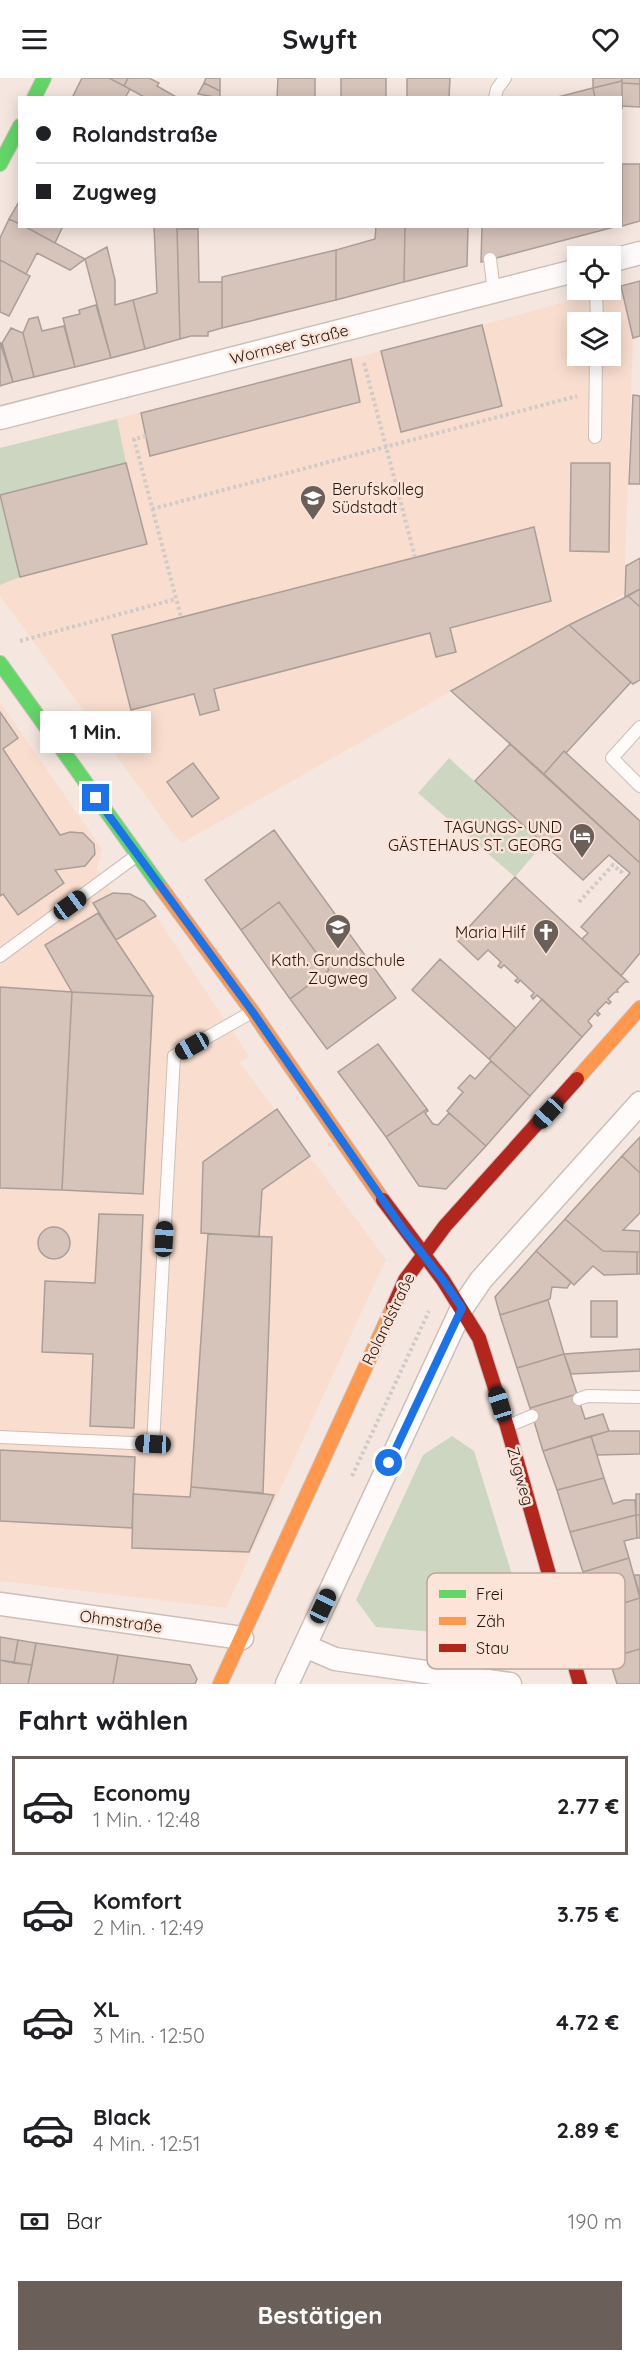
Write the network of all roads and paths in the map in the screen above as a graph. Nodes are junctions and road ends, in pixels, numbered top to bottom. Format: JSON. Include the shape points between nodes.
{"nodes":[{"id":1,"x":44,"y":78,"type":"edge"},
{"id":2,"x":505,"y":78,"type":"edge"},
{"id":3,"x":35,"y":96,"type":"edge"},
{"id":4,"x":495,"y":96,"type":"edge"},
{"id":5,"x":18,"y":130,"type":"edge"},
{"id":6,"x":0,"y":164,"type":"edge"},
{"id":7,"x":640,"y":253,"type":"edge"},
{"id":8,"x":621,"y":258,"type":"edge"},
{"id":9,"x":490,"y":260,"type":"dead end"},
{"id":10,"x":567,"y":273,"type":"edge"},
{"id":11,"x":494,"y":291,"type":"junction"},
{"id":12,"x":364,"y":363,"type":"dead end"},
{"id":13,"x":596,"y":366,"type":"edge"},
{"id":14,"x":595,"y":391,"type":"junction"},
{"id":15,"x":0,"y":418,"type":"edge"},
{"id":16,"x":146,"y":436,"type":"dead end"},
{"id":17,"x":595,"y":437,"type":"dead end"},
{"id":18,"x":386,"y":447,"type":"junction"},
{"id":19,"x":152,"y":509,"type":"junction"},
{"id":20,"x":415,"y":557,"type":"dead end"},
{"id":21,"x":176,"y":599,"type":"junction"},
{"id":22,"x":181,"y":617,"type":"dead end"},
{"id":23,"x":31,"y":638,"type":"dead end"},
{"id":24,"x":0,"y":663,"type":"edge"},
{"id":25,"x":640,"y":727,"type":"edge"},
{"id":26,"x":640,"y":786,"type":"edge"},
{"id":27,"x":137,"y":855,"type":"junction"},
{"id":28,"x":624,"y":868,"type":"dead end"},
{"id":29,"x":579,"y":902,"type":"dead end"},
{"id":30,"x":0,"y":956,"type":"edge"},
{"id":31,"x":640,"y":1008,"type":"edge"},
{"id":32,"x":252,"y":1011,"type":"junction"},
{"id":33,"x":640,"y":1103,"type":"edge"},
{"id":34,"x":422,"y":1252,"type":"junction"},
{"id":35,"x":462,"y":1308,"type":"junction"},
{"id":36,"x":640,"y":1397,"type":"edge"},
{"id":37,"x":579,"y":1399,"type":"dead end"},
{"id":38,"x":532,"y":1416,"type":"dead end"},
{"id":39,"x":507,"y":1426,"type":"junction"},
{"id":40,"x":0,"y":1437,"type":"edge"},
{"id":41,"x":549,"y":1573,"type":"edge"},
{"id":42,"x":0,"y":1604,"type":"edge"},
{"id":43,"x":242,"y":1638,"type":"junction"},
{"id":44,"x":305,"y":1646,"type":"junction"},
{"id":45,"x":576,"y":1669,"type":"edge"},
{"id":46,"x":220,"y":1684,"type":"edge"},
{"id":47,"x":287,"y":1684,"type":"edge"},
{"id":48,"x":510,"y":1684,"type":"edge"},
{"id":49,"x":580,"y":1684,"type":"edge"}],
"edges":[{"from":1,"to":3,"type":"street"},
{"from":2,"to":4,"type":"lane"},
{"from":5,"to":6,"type":"street"},
{"from":7,"to":8,"type":"street"},
{"from":9,"to":11,"type":"lane"},
{"from":10,"to":11,"type":"street","name":"Wormser Straße"},
{"from":11,"to":15,"type":"street","name":"Wormser Straße"},
{"from":12,"to":18,"type":"path"},
{"from":13,"to":14,"type":"lane"},
{"from":14,"to":17,"type":"lane"},
{"from":14,"to":18,"type":"path"},
{"from":16,"to":19,"type":"path","via":[[134,439]]},
{"from":18,"to":19,"type":"path"},
{"from":18,"to":20,"type":"path"},
{"from":19,"to":21,"type":"path"},
{"from":21,"to":22,"type":"path"},
{"from":21,"to":23,"type":"path"},
{"from":24,"to":27,"type":"street","name":"Zugweg"},
{"from":25,"to":26,"type":"lane","via":[[612,758]]},
{"from":27,"to":30,"type":"lane"},
{"from":27,"to":32,"type":"street","name":"Zugweg"},
{"from":28,"to":29,"type":"path","via":[[621,872],[613,865]]},
{"from":31,"to":34,"type":"street","name":"Rolandstraße"},
{"from":32,"to":34,"type":"street","name":"Zugweg"},
{"from":32,"to":40,"type":"lane","via":[[174,1056],[153,1444]]},
{"from":33,"to":35,"type":"street","via":[[481,1280]]},
{"from":34,"to":35,"type":"street","name":"Zugweg"},
{"from":34,"to":43,"type":"street","name":"Rolandstraße","via":[[405,1280]]},
{"from":35,"to":39,"type":"street","name":"Zugweg","via":[[479,1338]]},
{"from":35,"to":44,"type":"street"},
{"from":36,"to":37,"type":"lane"},
{"from":38,"to":39,"type":"lane"},
{"from":39,"to":41,"type":"street","name":"Zugweg"},
{"from":42,"to":43,"type":"street","name":"Ohmstraße"},
{"from":43,"to":46,"type":"street","name":"Rolandstraße"},
{"from":44,"to":47,"type":"street"},
{"from":44,"to":48,"type":"street","via":[[335,1659]]},
{"from":45,"to":49,"type":"street","name":"Zugweg"}]}
